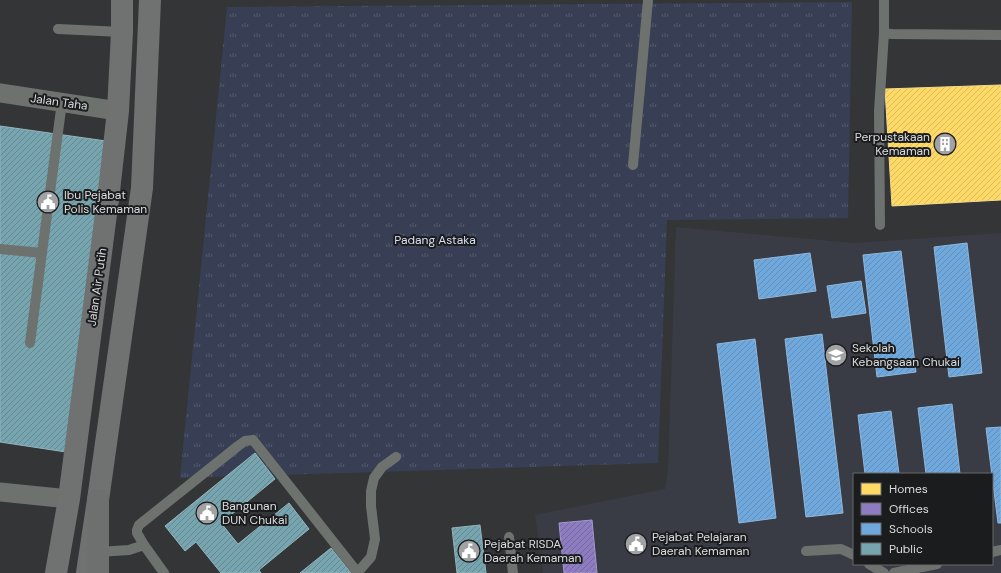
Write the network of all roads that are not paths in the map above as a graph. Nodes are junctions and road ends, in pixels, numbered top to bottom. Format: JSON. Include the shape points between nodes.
{"nodes":[{"id":1,"x":122,"y":0,"type":"edge"},
{"id":2,"x":648,"y":0,"type":"edge"},
{"id":3,"x":884,"y":0,"type":"edge"},
{"id":4,"x":153,"y":2,"type":"edge"},
{"id":5,"x":58,"y":30,"type":"dead end"},
{"id":6,"x":122,"y":32,"type":"junction"},
{"id":7,"x":884,"y":33,"type":"junction"},
{"id":8,"x":1001,"y":35,"type":"edge"},
{"id":9,"x":0,"y":94,"type":"edge"},
{"id":10,"x":62,"y":102,"type":"junction"},
{"id":11,"x":118,"y":111,"type":"junction"},
{"id":12,"x":633,"y":166,"type":"dead end"},
{"id":13,"x":880,"y":225,"type":"dead end"},
{"id":14,"x":0,"y":248,"type":"edge"},
{"id":15,"x":42,"y":253,"type":"junction"},
{"id":16,"x":30,"y":343,"type":"dead end"},
{"id":17,"x":396,"y":457,"type":"dead end"},
{"id":18,"x":0,"y":492,"type":"edge"},
{"id":19,"x":69,"y":499,"type":"junction"},
{"id":20,"x":98,"y":500,"type":"junction"},
{"id":21,"x":509,"y":537,"type":"dead end"},
{"id":22,"x":144,"y":545,"type":"junction"},
{"id":23,"x":806,"y":552,"type":"dead end"},
{"id":24,"x":853,"y":555,"type":"edge"},
{"id":25,"x":98,"y":563,"type":"edge"},
{"id":26,"x":871,"y":565,"type":"edge"},
{"id":27,"x":932,"y":565,"type":"edge"},
{"id":28,"x":56,"y":573,"type":"edge"},
{"id":29,"x":86,"y":573,"type":"edge"},
{"id":30,"x":164,"y":573,"type":"edge"},
{"id":31,"x":358,"y":573,"type":"edge"},
{"id":32,"x":513,"y":573,"type":"edge"},
{"id":33,"x":884,"y":573,"type":"edge"},
{"id":34,"x":894,"y":573,"type":"edge"}],
"edges":[{"from":1,"to":6,"type":"main road","name":"Jalan Air Putih"},
{"from":2,"to":12,"type":"lane"},
{"from":3,"to":7,"type":"lane"},
{"from":4,"to":20,"type":"main road","via":[[142,188]]},
{"from":5,"to":6,"type":"lane"},
{"from":6,"to":11,"type":"main road","name":"Jalan Air Putih"},
{"from":7,"to":8,"type":"lane"},
{"from":7,"to":13,"type":"lane","via":[[879,111]]},
{"from":9,"to":10,"type":"street","name":"Jalan Taha"},
{"from":10,"to":11,"type":"street","name":"Jalan Taha"},
{"from":10,"to":15,"type":"lane"},
{"from":11,"to":19,"type":"main road","name":"Jalan Air Putih"},
{"from":14,"to":15,"type":"lane"},
{"from":15,"to":16,"type":"lane"},
{"from":17,"to":31,"type":"lane","via":[[382,467],[374,478],[371,506],[375,539],[371,557]]},
{"from":18,"to":19,"type":"street"},
{"from":19,"to":28,"type":"main road","name":"Jalan Air Putih"},
{"from":20,"to":25,"type":"highway"},
{"from":20,"to":29,"type":"main road"},
{"from":21,"to":32,"type":"lane"},
{"from":22,"to":25,"type":"lane"},
{"from":22,"to":30,"type":"lane"},
{"from":22,"to":31,"type":"lane","via":[[137,533],[139,526],[238,446],[245,441],[253,440]]},
{"from":23,"to":24,"type":"lane","via":[[841,549]]},
{"from":26,"to":33,"type":"lane"},
{"from":27,"to":34,"type":"lane"}]}
